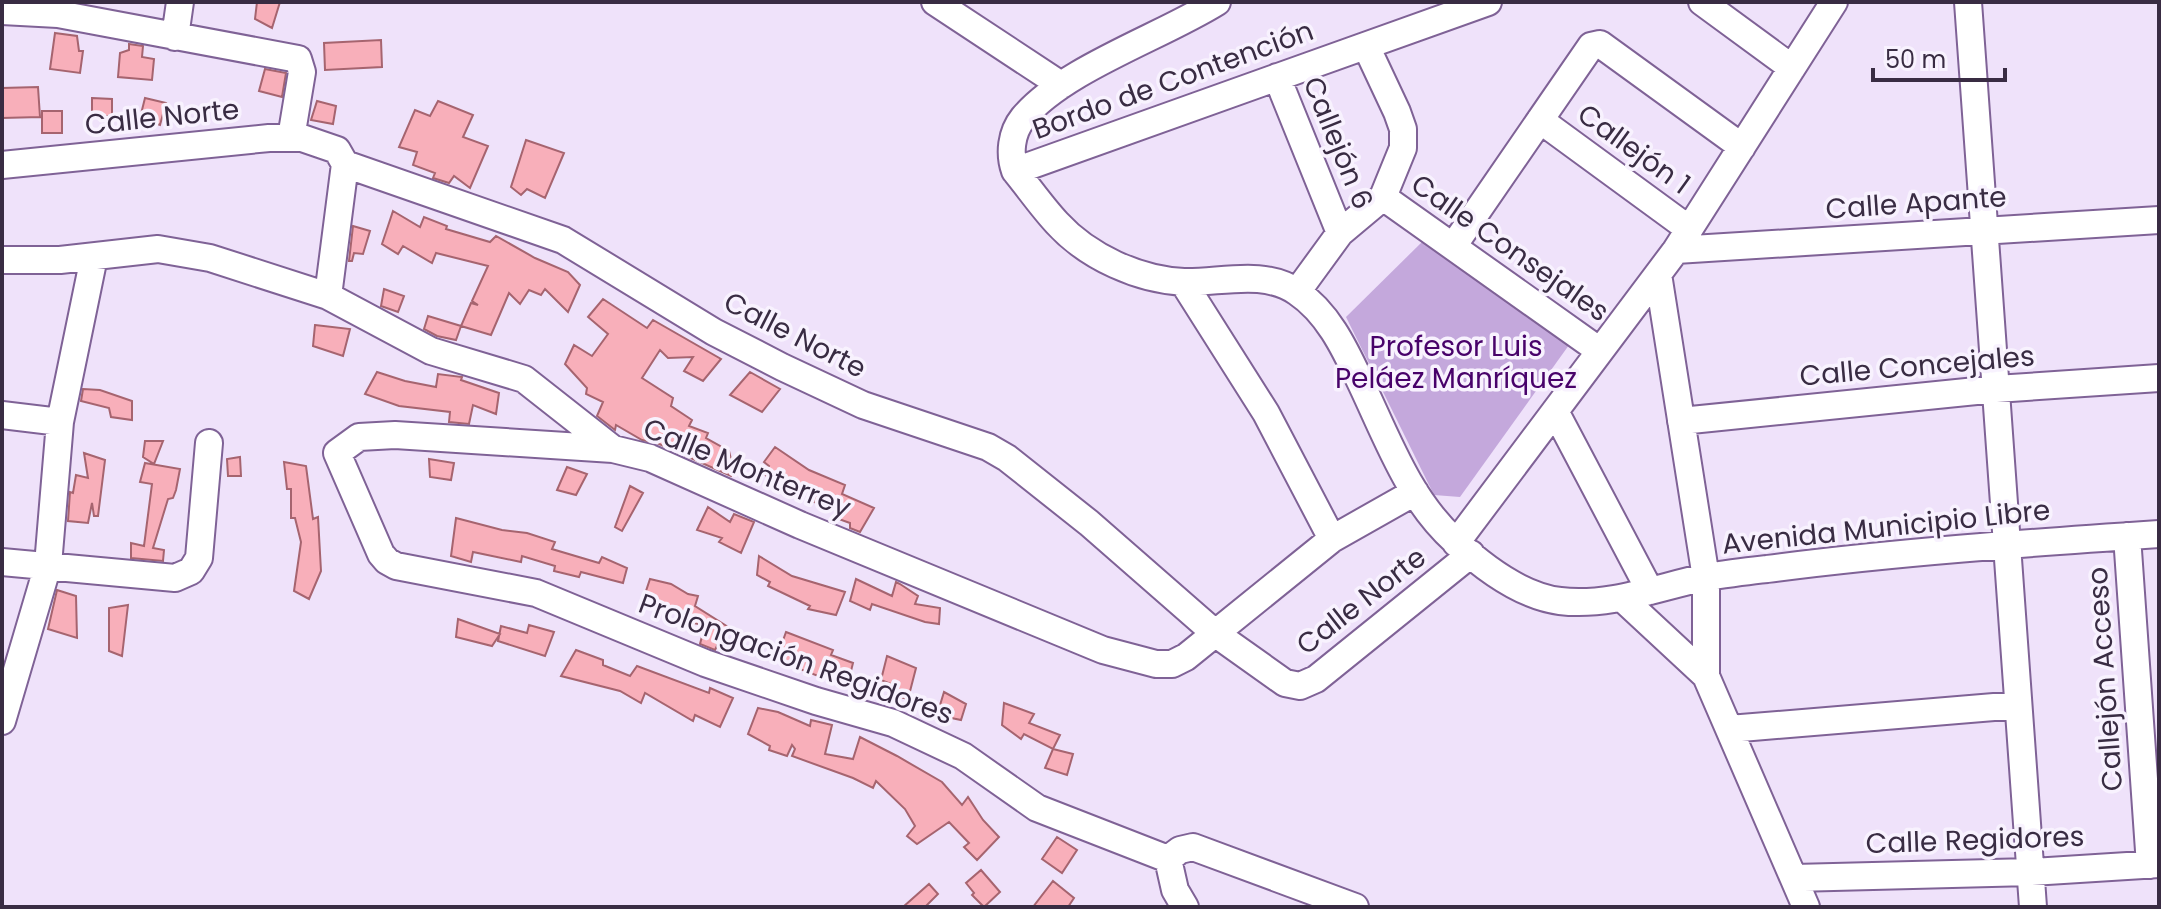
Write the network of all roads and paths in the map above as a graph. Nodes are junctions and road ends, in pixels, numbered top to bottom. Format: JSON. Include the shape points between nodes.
{"nodes":[{"id":1,"x":180,"y":2,"type":"edge"},
{"id":2,"x":935,"y":2,"type":"edge"},
{"id":3,"x":1217,"y":2,"type":"edge"},
{"id":4,"x":1488,"y":2,"type":"edge"},
{"id":5,"x":1702,"y":2,"type":"edge"},
{"id":6,"x":1834,"y":2,"type":"edge"},
{"id":7,"x":1968,"y":2,"type":"edge"},
{"id":8,"x":60,"y":8,"type":"edge"},
{"id":9,"x":2,"y":11,"type":"edge"},
{"id":10,"x":175,"y":37,"type":"junction"},
{"id":11,"x":1366,"y":46,"type":"junction"},
{"id":12,"x":1792,"y":68,"type":"junction"},
{"id":13,"x":1277,"y":77,"type":"junction"},
{"id":14,"x":1061,"y":85,"type":"junction"},
{"id":15,"x":1540,"y":120,"type":"junction"},
{"id":16,"x":291,"y":138,"type":"junction"},
{"id":17,"x":1742,"y":147,"type":"junction"},
{"id":18,"x":345,"y":164,"type":"junction"},
{"id":19,"x":2,"y":165,"type":"edge"},
{"id":20,"x":1015,"y":171,"type":"junction"},
{"id":21,"x":1383,"y":197,"type":"junction"},
{"id":22,"x":2159,"y":220,"type":"edge"},
{"id":23,"x":1984,"y":231,"type":"junction"},
{"id":24,"x":1340,"y":233,"type":"junction"},
{"id":25,"x":1683,"y":239,"type":"junction"},
{"id":26,"x":1454,"y":245,"type":"junction"},
{"id":27,"x":94,"y":257,"type":"junction"},
{"id":28,"x":2,"y":260,"type":"edge"},
{"id":29,"x":1658,"y":274,"type":"junction"},
{"id":30,"x":1183,"y":282,"type":"junction"},
{"id":31,"x":1297,"y":292,"type":"junction"},
{"id":32,"x":328,"y":296,"type":"junction"},
{"id":33,"x":1600,"y":351,"type":"junction"},
{"id":34,"x":2159,"y":378,"type":"edge"},
{"id":35,"x":1996,"y":389,"type":"junction"},
{"id":36,"x":1555,"y":411,"type":"junction"},
{"id":37,"x":2,"y":415,"type":"edge"},
{"id":38,"x":1681,"y":421,"type":"junction"},
{"id":39,"x":60,"y":422,"type":"junction"},
{"id":40,"x":209,"y":443,"type":"dead end"},
{"id":41,"x":613,"y":449,"type":"junction"},
{"id":42,"x":1415,"y":492,"type":"junction"},
{"id":43,"x":2159,"y":534,"type":"edge"},
{"id":44,"x":2127,"y":536,"type":"junction"},
{"id":45,"x":1332,"y":539,"type":"junction"},
{"id":46,"x":2007,"y":545,"type":"junction"},
{"id":47,"x":1464,"y":548,"type":"junction"},
{"id":48,"x":381,"y":554,"type":"joint"},
{"id":49,"x":2,"y":562,"type":"edge"},
{"id":50,"x":48,"y":565,"type":"junction"},
{"id":51,"x":1706,"y":578,"type":"junction"},
{"id":52,"x":1650,"y":591,"type":"junction"},
{"id":53,"x":1622,"y":598,"type":"junction"},
{"id":54,"x":1216,"y":634,"type":"junction"},
{"id":55,"x":1706,"y":676,"type":"junction"},
{"id":56,"x":2018,"y":705,"type":"junction"},
{"id":57,"x":2,"y":721,"type":"edge"},
{"id":58,"x":1729,"y":729,"type":"junction"},
{"id":59,"x":1168,"y":859,"type":"junction"},
{"id":60,"x":2155,"y":865,"type":"edge"},
{"id":61,"x":2031,"y":872,"type":"junction"},
{"id":62,"x":1794,"y":878,"type":"junction"},
{"id":63,"x":1185,"y":907,"type":"edge"},
{"id":64,"x":1355,"y":907,"type":"edge"},
{"id":65,"x":1806,"y":907,"type":"edge"},
{"id":66,"x":2033,"y":907,"type":"edge"}],
"edges":[{"from":1,"to":10,"type":"street"},
{"from":2,"to":14,"type":"street"},
{"from":3,"to":14,"type":"street"},
{"from":4,"to":11,"type":"street","name":"Bordo de Contención"},
{"from":5,"to":12,"type":"street"},
{"from":6,"to":12,"type":"street"},
{"from":7,"to":23,"type":"street"},
{"from":8,"to":9,"type":"street"},
{"from":8,"to":10,"type":"street"},
{"from":10,"to":16,"type":"street","via":[[298,59],[302,72]]},
{"from":11,"to":13,"type":"street","name":"Bordo de Contención"},
{"from":11,"to":21,"type":"street","via":[[1403,129],[1403,148]]},
{"from":12,"to":17,"type":"street"},
{"from":13,"to":20,"type":"street","name":"Bordo de Contención"},
{"from":13,"to":24,"type":"street","name":"Callejón 6"},
{"from":14,"to":20,"type":"street","via":[[1022,119],[1012,140]]},
{"from":15,"to":17,"type":"street","via":[[1585,53],[1600,44]]},
{"from":15,"to":25,"type":"street","name":"Callejón 1"},
{"from":15,"to":26,"type":"street"},
{"from":16,"to":18,"type":"street","name":"Calle Norte","via":[[337,150]]},
{"from":16,"to":19,"type":"street","name":"Calle Norte"},
{"from":17,"to":25,"type":"street"},
{"from":18,"to":32,"type":"street"},
{"from":18,"to":54,"type":"street","name":"Calle Norte","via":[[563,240],[782,367],[863,405],[988,447],[1089,523]]},
{"from":20,"to":30,"type":"street","via":[[1060,226],[1088,247],[1144,276]]},
{"from":21,"to":24,"type":"street"},
{"from":21,"to":26,"type":"street","name":"Calle Consejales"},
{"from":22,"to":23,"type":"street","name":"Calle Apante"},
{"from":23,"to":25,"type":"street","name":"Calle Apante"},
{"from":23,"to":35,"type":"street"},
{"from":24,"to":31,"type":"street"},
{"from":25,"to":29,"type":"street"},
{"from":26,"to":33,"type":"street","name":"Calle Consejales"},
{"from":27,"to":28,"type":"street"},
{"from":27,"to":32,"type":"street","via":[[158,249],[210,258]]},
{"from":27,"to":39,"type":"street"},
{"from":29,"to":33,"type":"street"},
{"from":29,"to":38,"type":"street"},
{"from":30,"to":31,"type":"street","via":[[1251,279]]},
{"from":30,"to":45,"type":"street","via":[[1266,413]]},
{"from":31,"to":42,"type":"street","name":"Avenida Municipio Libre","via":[[1341,342]]},
{"from":32,"to":41,"type":"street","via":[[431,351],[524,379]]},
{"from":33,"to":36,"type":"street"},
{"from":34,"to":35,"type":"street","name":"Calle Concejales"},
{"from":35,"to":38,"type":"street","name":"Calle Concejales"},
{"from":35,"to":46,"type":"street"},
{"from":36,"to":47,"type":"street"},
{"from":36,"to":52,"type":"street"},
{"from":37,"to":39,"type":"street"},
{"from":38,"to":51,"type":"street"},
{"from":39,"to":50,"type":"street"},
{"from":40,"to":50,"type":"street","via":[[199,558],[191,571],[175,578]]},
{"from":41,"to":48,"type":"street","name":"Calle Monterrey","via":[[359,437],[337,453]]},
{"from":41,"to":54,"type":"street","name":"Calle Monterrey","via":[[650,458],[1103,650],[1172,664]]},
{"from":42,"to":45,"type":"street","name":"Calle Monterrey"},
{"from":42,"to":47,"type":"street","name":"Avenida Municipio Libre"},
{"from":43,"to":44,"type":"street","name":"Avenida Municipio Libre"},
{"from":44,"to":46,"type":"street","name":"Avenida Municipio Libre"},
{"from":44,"to":60,"type":"street","name":"Callejón Acceso"},
{"from":45,"to":54,"type":"street","name":"Calle Monterrey"},
{"from":46,"to":51,"type":"street","name":"Avenida Municipio Libre"},
{"from":46,"to":56,"type":"street"},
{"from":47,"to":53,"type":"street","name":"Avenida Municipio Libre","via":[[1529,593],[1558,601]]},
{"from":47,"to":54,"type":"street","name":"Calle Norte","via":[[1316,679],[1300,686],[1285,683]]},
{"from":48,"to":59,"type":"street","name":"Prolongación Regidores","via":[[396,566],[536,593],[705,663],[893,723],[963,756],[1037,808]]},
{"from":49,"to":50,"type":"street"},
{"from":50,"to":57,"type":"street"},
{"from":51,"to":52,"type":"street","name":"Avenida Municipio Libre"},
{"from":51,"to":55,"type":"street"},
{"from":52,"to":53,"type":"street","name":"Avenida Municipio Libre"},
{"from":53,"to":55,"type":"street"},
{"from":55,"to":58,"type":"street"},
{"from":56,"to":58,"type":"street"},
{"from":56,"to":61,"type":"street"},
{"from":58,"to":62,"type":"street"},
{"from":59,"to":63,"type":"street"},
{"from":59,"to":64,"type":"street","via":[[1193,847]]},
{"from":60,"to":61,"type":"street","name":"Calle Regidores"},
{"from":61,"to":62,"type":"street","name":"Calle Regidores"},
{"from":61,"to":66,"type":"street"},
{"from":62,"to":65,"type":"street"}]}
